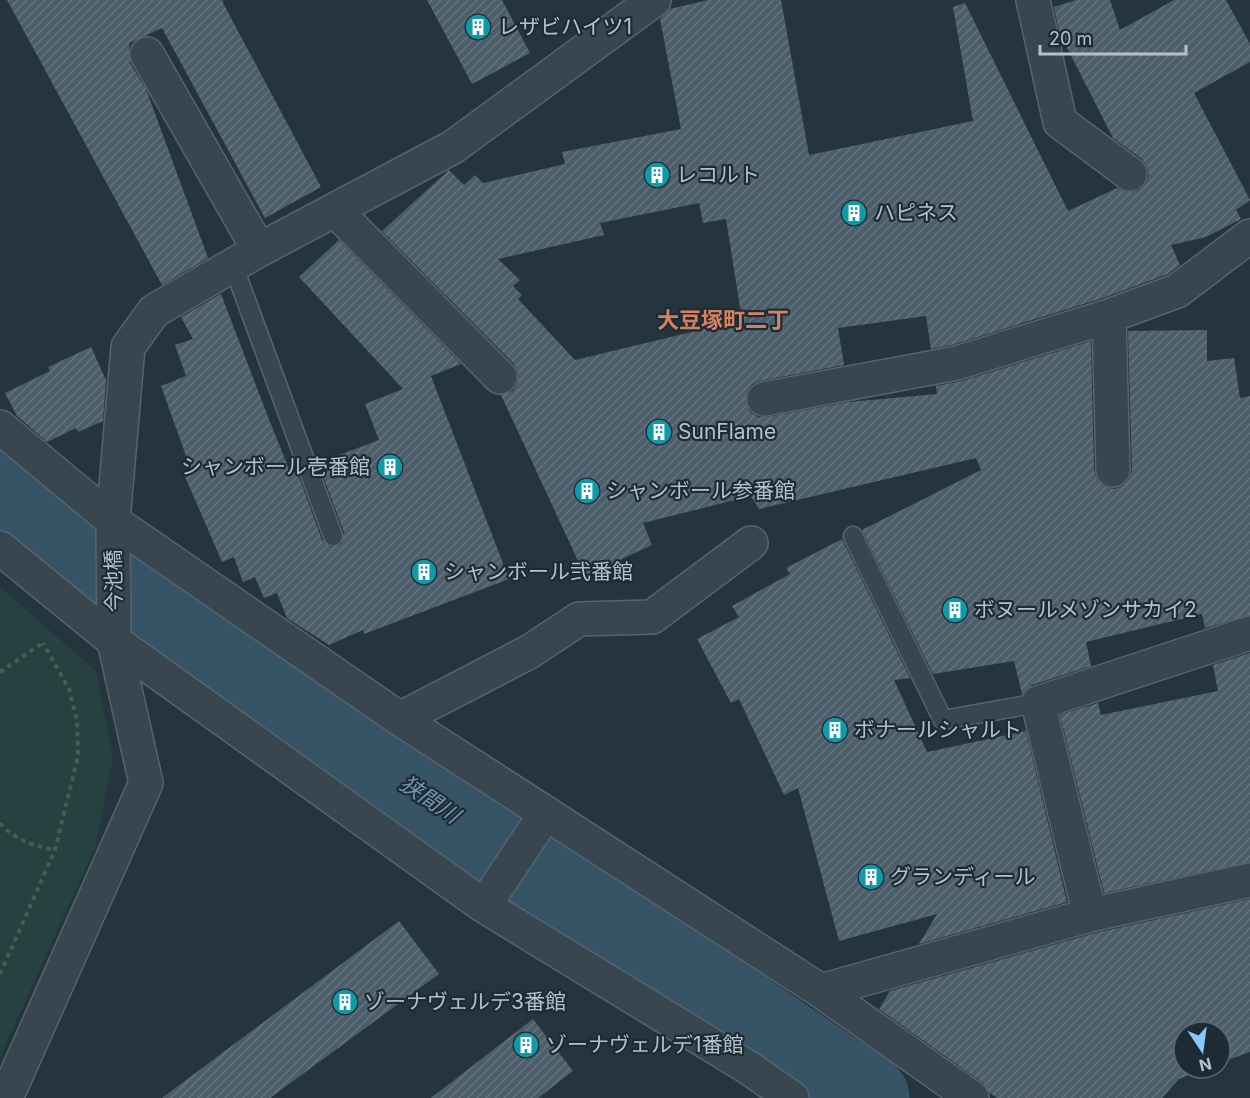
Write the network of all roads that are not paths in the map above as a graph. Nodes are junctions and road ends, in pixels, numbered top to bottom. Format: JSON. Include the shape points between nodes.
{"nodes":[{"id":1,"x":654,"y":0,"type":"edge"},
{"id":2,"x":1033,"y":0,"type":"edge"},
{"id":3,"x":147,"y":54,"type":"dead end"},
{"id":4,"x":1130,"y":174,"type":"dead end"},
{"id":5,"x":335,"y":210,"type":"junction"},
{"id":6,"x":1250,"y":236,"type":"edge"},
{"id":7,"x":246,"y":257,"type":"junction"},
{"id":8,"x":1109,"y":316,"type":"junction"},
{"id":9,"x":500,"y":377,"type":"dead end"},
{"id":10,"x":764,"y":399,"type":"dead end"},
{"id":11,"x":0,"y":427,"type":"edge"},
{"id":12,"x":1113,"y":471,"type":"dead end"},
{"id":13,"x":113,"y":521,"type":"junction"},
{"id":14,"x":333,"y":536,"type":"dead end"},
{"id":15,"x":853,"y":536,"type":"dead end"},
{"id":16,"x":751,"y":543,"type":"dead end"},
{"id":17,"x":0,"y":548,"type":"edge"},
{"id":18,"x":1250,"y":633,"type":"edge"},
{"id":19,"x":114,"y":641,"type":"junction"},
{"id":20,"x":1038,"y":704,"type":"junction"},
{"id":21,"x":400,"y":719,"type":"junction"},
{"id":22,"x":546,"y":813,"type":"junction"},
{"id":23,"x":1250,"y":880,"type":"edge"},
{"id":24,"x":484,"y":906,"type":"junction"},
{"id":25,"x":1090,"y":915,"type":"junction"},
{"id":26,"x":821,"y":991,"type":"junction"},
{"id":27,"x":6,"y":1098,"type":"edge"},
{"id":28,"x":792,"y":1098,"type":"edge"},
{"id":29,"x":972,"y":1098,"type":"edge"}],
"edges":[{"from":1,"to":5,"type":"street","name":"今池橋","via":[[453,147]]},
{"from":2,"to":4,"type":"street","via":[[1060,122]]},
{"from":3,"to":7,"type":"street"},
{"from":5,"to":7,"type":"street","name":"今池橋"},
{"from":5,"to":9,"type":"street"},
{"from":6,"to":8,"type":"street","via":[[1177,291]]},
{"from":7,"to":13,"type":"street","name":"今池橋","via":[[154,311],[128,347]]},
{"from":7,"to":14,"type":"lane"},
{"from":8,"to":10,"type":"street","via":[[957,363]]},
{"from":8,"to":12,"type":"street"},
{"from":11,"to":13,"type":"street"},
{"from":13,"to":19,"type":"street","name":"今池橋"},
{"from":13,"to":21,"type":"street"},
{"from":15,"to":20,"type":"lane","via":[[943,720]]},
{"from":16,"to":21,"type":"street","via":[[652,617],[579,619],[529,652]]},
{"from":17,"to":19,"type":"street"},
{"from":18,"to":20,"type":"street"},
{"from":19,"to":24,"type":"street"},
{"from":19,"to":27,"type":"street","name":"今池橋","via":[[146,783]]},
{"from":20,"to":25,"type":"street"},
{"from":21,"to":22,"type":"street"},
{"from":22,"to":24,"type":"street"},
{"from":22,"to":26,"type":"street"},
{"from":23,"to":25,"type":"street"},
{"from":24,"to":28,"type":"street"},
{"from":25,"to":26,"type":"street"},
{"from":26,"to":29,"type":"street"}]}
